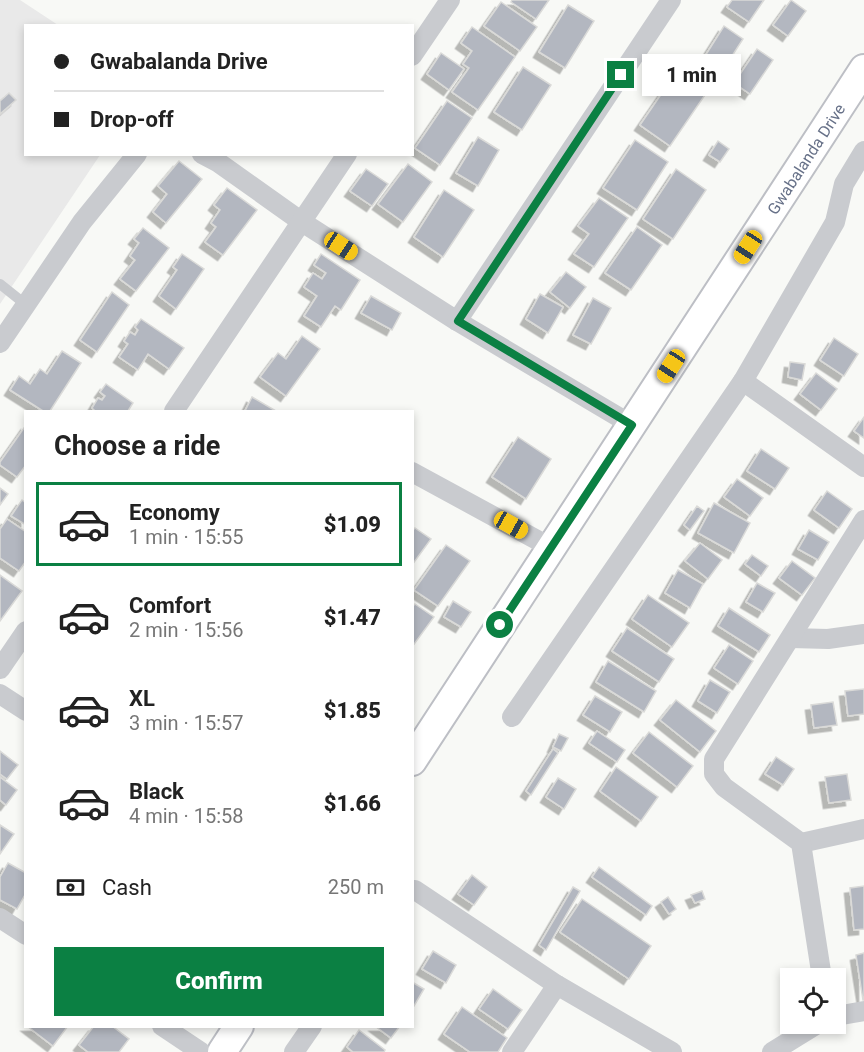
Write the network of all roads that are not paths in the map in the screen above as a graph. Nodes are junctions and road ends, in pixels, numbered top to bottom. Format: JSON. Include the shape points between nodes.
{"nodes":[{"id":1,"x":450,"y":0,"type":"edge"},
{"id":2,"x":671,"y":0,"type":"edge"},
{"id":3,"x":414,"y":53,"type":"edge"},
{"id":4,"x":864,"y":69,"type":"edge"},
{"id":5,"x":864,"y":151,"type":"edge"},
{"id":6,"x":135,"y":156,"type":"edge"},
{"id":7,"x":206,"y":156,"type":"edge"},
{"id":8,"x":346,"y":156,"type":"edge"},
{"id":9,"x":303,"y":222,"type":"junction"},
{"id":10,"x":0,"y":284,"type":"edge"},
{"id":11,"x":25,"y":304,"type":"junction"},
{"id":12,"x":458,"y":321,"type":"junction"},
{"id":13,"x":0,"y":343,"type":"edge"},
{"id":14,"x":742,"y":381,"type":"junction"},
{"id":15,"x":175,"y":410,"type":"edge"},
{"id":16,"x":632,"y":425,"type":"junction"},
{"id":17,"x":864,"y":467,"type":"edge"},
{"id":18,"x":414,"y":473,"type":"edge"},
{"id":19,"x":864,"y":520,"type":"edge"},
{"id":20,"x":550,"y":547,"type":"junction"},
{"id":21,"x":24,"y":634,"type":"edge"},
{"id":22,"x":864,"y":634,"type":"edge"},
{"id":23,"x":791,"y":638,"type":"junction"},
{"id":24,"x":0,"y":669,"type":"edge"},
{"id":25,"x":0,"y":694,"type":"edge"},
{"id":26,"x":24,"y":710,"type":"edge"},
{"id":27,"x":512,"y":717,"type":"dead end"},
{"id":28,"x":414,"y":758,"type":"edge"},
{"id":29,"x":864,"y":829,"type":"edge"},
{"id":30,"x":801,"y":843,"type":"junction"},
{"id":31,"x":414,"y":890,"type":"edge"},
{"id":32,"x":0,"y":918,"type":"edge"},
{"id":33,"x":24,"y":934,"type":"edge"},
{"id":34,"x":820,"y":968,"type":"edge"},
{"id":35,"x":557,"y":985,"type":"junction"},
{"id":36,"x":864,"y":1011,"type":"edge"},
{"id":37,"x":846,"y":1014,"type":"edge"},
{"id":38,"x":165,"y":1028,"type":"edge"},
{"id":39,"x":238,"y":1028,"type":"edge"},
{"id":40,"x":311,"y":1028,"type":"edge"},
{"id":41,"x":801,"y":1034,"type":"edge"},
{"id":42,"x":201,"y":1052,"type":"edge"},
{"id":43,"x":222,"y":1052,"type":"edge"},
{"id":44,"x":294,"y":1052,"type":"edge"},
{"id":45,"x":512,"y":1052,"type":"edge"},
{"id":46,"x":672,"y":1052,"type":"edge"},
{"id":47,"x":772,"y":1052,"type":"edge"}],
"edges":[{"from":1,"to":3,"type":"street"},
{"from":2,"to":12,"type":"street"},
{"from":4,"to":16,"type":"street","name":"Gwabalanda Drive"},
{"from":5,"to":14,"type":"street","via":[[844,184],[835,222]]},
{"from":6,"to":11,"type":"street","via":[[82,222]]},
{"from":7,"to":9,"type":"street"},
{"from":8,"to":9,"type":"street"},
{"from":9,"to":12,"type":"street"},
{"from":9,"to":15,"type":"street"},
{"from":10,"to":11,"type":"lane"},
{"from":11,"to":13,"type":"street"},
{"from":12,"to":16,"type":"street"},
{"from":14,"to":17,"type":"street"},
{"from":14,"to":27,"type":"street"},
{"from":16,"to":20,"type":"street","name":"Gwabalanda Drive"},
{"from":18,"to":20,"type":"street"},
{"from":19,"to":23,"type":"street"},
{"from":20,"to":28,"type":"street","name":"Gwabalanda Drive"},
{"from":21,"to":24,"type":"street"},
{"from":22,"to":23,"type":"street","via":[[828,639]]},
{"from":23,"to":30,"type":"street","via":[[714,759],[714,774],[724,787]]},
{"from":25,"to":26,"type":"street"},
{"from":29,"to":30,"type":"street"},
{"from":30,"to":34,"type":"street"},
{"from":31,"to":35,"type":"street"},
{"from":32,"to":33,"type":"street"},
{"from":35,"to":45,"type":"street"},
{"from":35,"to":46,"type":"street"},
{"from":36,"to":37,"type":"street"},
{"from":38,"to":42,"type":"street"},
{"from":39,"to":43,"type":"street"},
{"from":40,"to":44,"type":"street"},
{"from":41,"to":47,"type":"street"}]}
